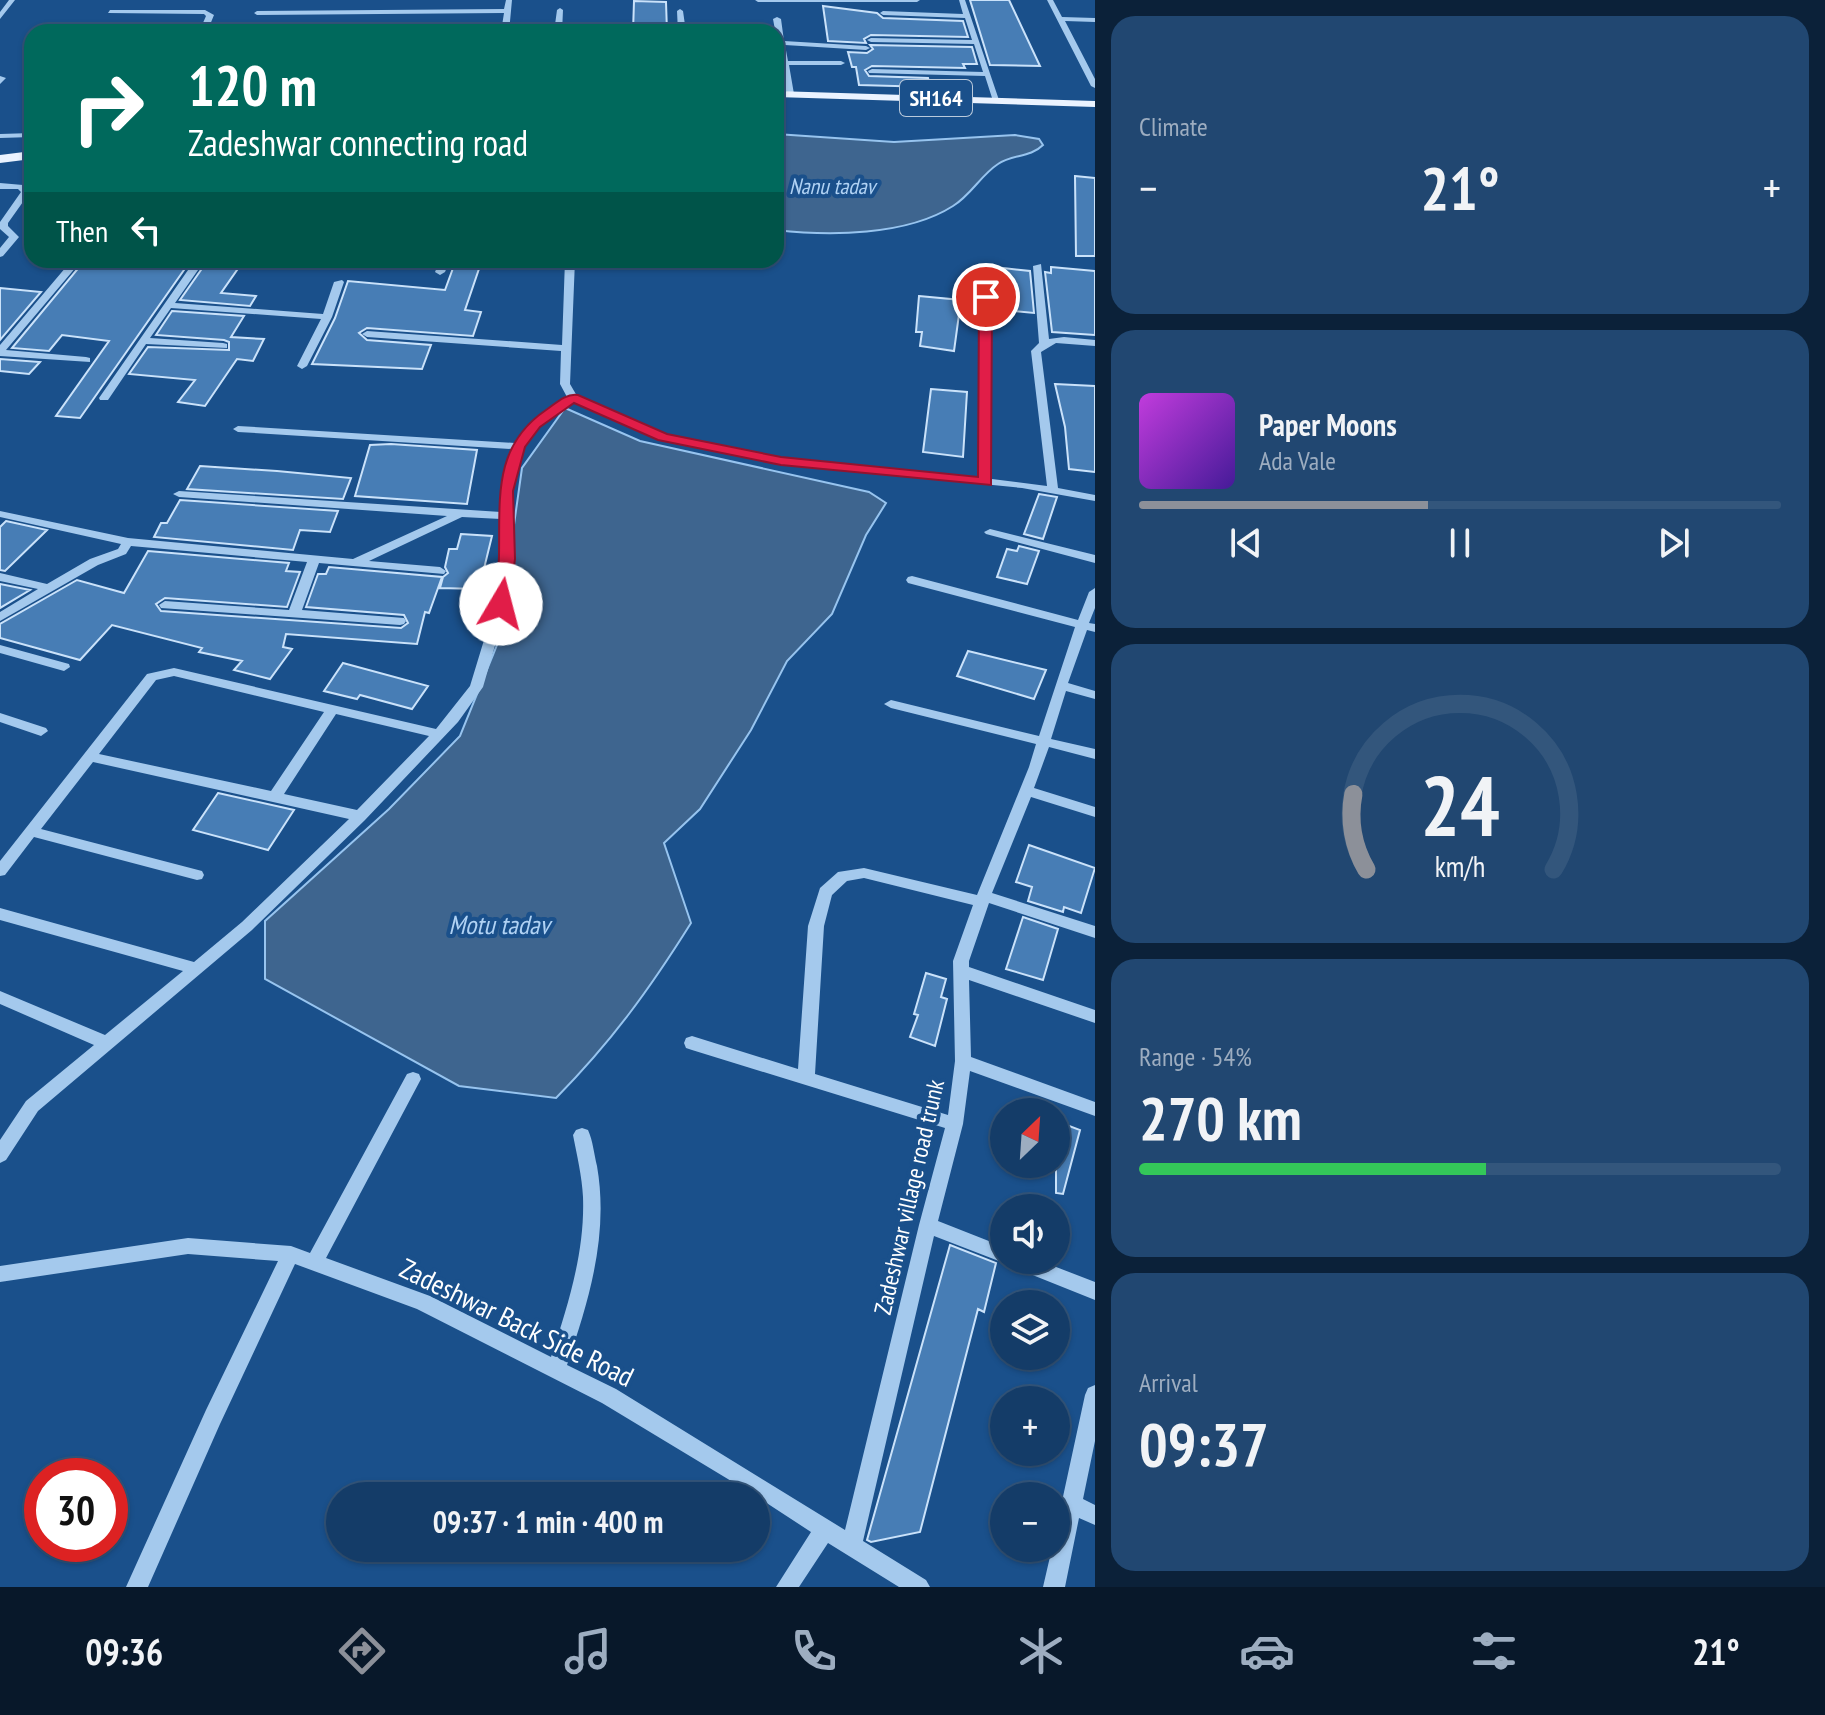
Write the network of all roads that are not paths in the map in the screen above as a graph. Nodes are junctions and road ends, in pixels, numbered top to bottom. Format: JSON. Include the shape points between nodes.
{"nodes":[{"id":1,"x":12,"y":0,"type":"edge"},
{"id":2,"x":509,"y":0,"type":"edge"},
{"id":3,"x":758,"y":0,"type":"edge"},
{"id":4,"x":917,"y":0,"type":"edge"},
{"id":5,"x":962,"y":0,"type":"edge"},
{"id":6,"x":1050,"y":0,"type":"edge"},
{"id":7,"x":560,"y":10,"type":"dead end"},
{"id":8,"x":508,"y":11,"type":"junction"},
{"id":9,"x":680,"y":11,"type":"dead end"},
{"id":10,"x":110,"y":12,"type":"dead end"},
{"id":11,"x":257,"y":13,"type":"dead end"},
{"id":12,"x":883,"y":13,"type":"dead end"},
{"id":13,"x":911,"y":14,"type":"junction"},
{"id":14,"x":968,"y":16,"type":"junction"},
{"id":15,"x":0,"y":17,"type":"edge"},
{"id":16,"x":777,"y":19,"type":"dead end"},
{"id":17,"x":1059,"y":19,"type":"junction"},
{"id":18,"x":1095,"y":20,"type":"edge"},
{"id":19,"x":206,"y":24,"type":"edge"},
{"id":20,"x":506,"y":24,"type":"edge"},
{"id":21,"x":559,"y":24,"type":"edge"},
{"id":22,"x":681,"y":24,"type":"edge"},
{"id":23,"x":778,"y":24,"type":"edge"},
{"id":24,"x":871,"y":40,"type":"dead end"},
{"id":25,"x":918,"y":41,"type":"junction"},
{"id":26,"x":977,"y":42,"type":"junction"},
{"id":27,"x":784,"y":43,"type":"edge"},
{"id":28,"x":866,"y":48,"type":"dead end"},
{"id":29,"x":784,"y":63,"type":"joint"},
{"id":30,"x":841,"y":63,"type":"dead end"},
{"id":31,"x":1084,"y":67,"type":"junction"},
{"id":32,"x":1095,"y":67,"type":"edge"},
{"id":33,"x":872,"y":71,"type":"dead end"},
{"id":34,"x":988,"y":74,"type":"junction"},
{"id":35,"x":1095,"y":86,"type":"edge"},
{"id":36,"x":784,"y":94,"type":"edge"},
{"id":37,"x":790,"y":94,"type":"junction"},
{"id":38,"x":997,"y":101,"type":"junction"},
{"id":39,"x":784,"y":103,"type":"edge"},
{"id":40,"x":1095,"y":104,"type":"edge"},
{"id":41,"x":1095,"y":113,"type":"edge"},
{"id":42,"x":24,"y":135,"type":"edge"},
{"id":43,"x":0,"y":136,"type":"edge"},
{"id":44,"x":24,"y":156,"type":"edge"},
{"id":45,"x":0,"y":159,"type":"edge"},
{"id":46,"x":24,"y":165,"type":"edge"},
{"id":47,"x":0,"y":169,"type":"edge"},
{"id":48,"x":0,"y":186,"type":"edge"},
{"id":49,"x":24,"y":190,"type":"edge"},
{"id":50,"x":24,"y":195,"type":"edge"},
{"id":51,"x":0,"y":254,"type":"edge"},
{"id":52,"x":1038,"y":266,"type":"dead end"},
{"id":53,"x":70,"y":268,"type":"edge"},
{"id":54,"x":194,"y":268,"type":"edge"},
{"id":55,"x":442,"y":268,"type":"edge"},
{"id":56,"x":570,"y":268,"type":"edge"},
{"id":57,"x":440,"y":272,"type":"dead end"},
{"id":58,"x":339,"y":282,"type":"dead end"},
{"id":59,"x":986,"y":297,"type":"dead end"},
{"id":60,"x":168,"y":305,"type":"junction"},
{"id":61,"x":327,"y":317,"type":"junction"},
{"id":62,"x":367,"y":334,"type":"dead end"},
{"id":63,"x":143,"y":341,"type":"junction"},
{"id":64,"x":1044,"y":343,"type":"junction"},
{"id":65,"x":1095,"y":343,"type":"edge"},
{"id":66,"x":223,"y":346,"type":"dead end"},
{"id":67,"x":568,"y":348,"type":"junction"},
{"id":68,"x":0,"y":352,"type":"edge"},
{"id":69,"x":86,"y":360,"type":"dead end"},
{"id":70,"x":302,"y":366,"type":"dead end"},
{"id":71,"x":104,"y":398,"type":"dead end"},
{"id":72,"x":573,"y":398,"type":"junction"},
{"id":73,"x":238,"y":429,"type":"dead end"},
{"id":74,"x":518,"y":446,"type":"junction"},
{"id":75,"x":986,"y":482,"type":"junction"},
{"id":76,"x":1053,"y":491,"type":"junction"},
{"id":77,"x":179,"y":494,"type":"dead end"},
{"id":78,"x":1095,"y":498,"type":"edge"},
{"id":79,"x":461,"y":513,"type":"junction"},
{"id":80,"x":0,"y":514,"type":"edge"},
{"id":81,"x":505,"y":516,"type":"junction"},
{"id":82,"x":990,"y":532,"type":"dead end"},
{"id":83,"x":128,"y":542,"type":"junction"},
{"id":84,"x":1095,"y":559,"type":"edge"},
{"id":85,"x":314,"y":560,"type":"junction"},
{"id":86,"x":353,"y":564,"type":"junction"},
{"id":87,"x":440,"y":571,"type":"dead end"},
{"id":88,"x":0,"y":577,"type":"edge"},
{"id":89,"x":912,"y":580,"type":"dead end"},
{"id":90,"x":48,"y":588,"type":"junction"},
{"id":91,"x":1095,"y":592,"type":"edge"},
{"id":92,"x":165,"y":605,"type":"dead end"},
{"id":93,"x":294,"y":614,"type":"junction"},
{"id":94,"x":0,"y":617,"type":"edge"},
{"id":95,"x":400,"y":621,"type":"dead end"},
{"id":96,"x":1088,"y":627,"type":"edge"},
{"id":97,"x":0,"y":649,"type":"edge"},
{"id":98,"x":64,"y":667,"type":"dead end"},
{"id":99,"x":1061,"y":685,"type":"junction"},
{"id":100,"x":1095,"y":695,"type":"edge"},
{"id":101,"x":891,"y":704,"type":"dead end"},
{"id":102,"x":333,"y":709,"type":"junction"},
{"id":103,"x":0,"y":717,"type":"edge"},
{"id":104,"x":41,"y":731,"type":"dead end"},
{"id":105,"x":439,"y":734,"type":"junction"},
{"id":106,"x":1045,"y":739,"type":"junction"},
{"id":107,"x":1095,"y":754,"type":"edge"},
{"id":108,"x":89,"y":756,"type":"junction"},
{"id":109,"x":1027,"y":791,"type":"junction"},
{"id":110,"x":275,"y":797,"type":"junction"},
{"id":111,"x":1095,"y":812,"type":"edge"},
{"id":112,"x":360,"y":816,"type":"junction"},
{"id":113,"x":30,"y":831,"type":"junction"},
{"id":114,"x":0,"y":871,"type":"edge"},
{"id":115,"x":197,"y":875,"type":"dead end"},
{"id":116,"x":983,"y":899,"type":"junction"},
{"id":117,"x":0,"y":914,"type":"edge"},
{"id":118,"x":1095,"y":932,"type":"edge"},
{"id":119,"x":198,"y":969,"type":"junction"},
{"id":120,"x":961,"y":971,"type":"junction"},
{"id":121,"x":0,"y":997,"type":"edge"},
{"id":122,"x":1095,"y":1017,"type":"edge"},
{"id":123,"x":692,"y":1043,"type":"dead end"},
{"id":124,"x":108,"y":1044,"type":"junction"},
{"id":125,"x":963,"y":1061,"type":"junction"},
{"id":126,"x":806,"y":1078,"type":"junction"},
{"id":127,"x":413,"y":1079,"type":"dead end"},
{"id":128,"x":1095,"y":1109,"type":"edge"},
{"id":129,"x":955,"y":1124,"type":"junction"},
{"id":130,"x":582,"y":1135,"type":"dead end"},
{"id":131,"x":0,"y":1155,"type":"edge"},
{"id":132,"x":928,"y":1225,"type":"junction"},
{"id":133,"x":990,"y":1249,"type":"edge"},
{"id":134,"x":291,"y":1254,"type":"junction"},
{"id":135,"x":314,"y":1263,"type":"junction"},
{"id":136,"x":0,"y":1274,"type":"edge"},
{"id":137,"x":1052,"y":1274,"type":"edge"},
{"id":138,"x":1095,"y":1291,"type":"edge"},
{"id":139,"x":556,"y":1369,"type":"junction"},
{"id":140,"x":1095,"y":1397,"type":"edge"},
{"id":141,"x":1072,"y":1505,"type":"junction"},
{"id":142,"x":1095,"y":1515,"type":"edge"},
{"id":143,"x":826,"y":1528,"type":"junction"},
{"id":144,"x":852,"y":1543,"type":"junction"},
{"id":145,"x":906,"y":1583,"type":"edge"},
{"id":146,"x":137,"y":1587,"type":"edge"},
{"id":147,"x":787,"y":1587,"type":"edge"},
{"id":148,"x":1054,"y":1587,"type":"edge"}],
"edges":[{"from":1,"to":15,"type":"street"},
{"from":2,"to":8,"type":"street"},
{"from":3,"to":4,"type":"street"},
{"from":5,"to":14,"type":"street"},
{"from":6,"to":17,"type":"street"},
{"from":7,"to":21,"type":"street"},
{"from":8,"to":11,"type":"street"},
{"from":8,"to":20,"type":"street"},
{"from":9,"to":22,"type":"street"},
{"from":10,"to":19,"type":"street","via":[[209,13]]},
{"from":12,"to":13,"type":"street"},
{"from":13,"to":14,"type":"street"},
{"from":13,"to":25,"type":"street"},
{"from":14,"to":26,"type":"street"},
{"from":16,"to":23,"type":"street"},
{"from":17,"to":18,"type":"street"},
{"from":17,"to":31,"type":"street"},
{"from":24,"to":25,"type":"street"},
{"from":25,"to":26,"type":"street"},
{"from":26,"to":34,"type":"street"},
{"from":27,"to":28,"type":"street"},
{"from":29,"to":30,"type":"street"},
{"from":29,"to":37,"type":"street"},
{"from":31,"to":32,"type":"street"},
{"from":31,"to":35,"type":"street"},
{"from":33,"to":34,"type":"street"},
{"from":34,"to":38,"type":"street"},
{"from":36,"to":37,"type":"main road","number":"SH164"},
{"from":37,"to":38,"type":"main road","number":"SH164"},
{"from":38,"to":40,"type":"main road","number":"SH164"},
{"from":39,"to":41,"type":"main road","number":"SH164"},
{"from":42,"to":43,"type":"street"},
{"from":44,"to":45,"type":"main road"},
{"from":46,"to":47,"type":"main road"},
{"from":48,"to":49,"type":"street"},
{"from":50,"to":51,"type":"street","via":[[4,223],[14,237]]},
{"from":52,"to":64,"type":"street"},
{"from":53,"to":68,"type":"street"},
{"from":54,"to":60,"type":"street"},
{"from":55,"to":57,"type":"street"},
{"from":56,"to":67,"type":"street"},
{"from":58,"to":61,"type":"street"},
{"from":59,"to":75,"type":"street"},
{"from":60,"to":61,"type":"street"},
{"from":60,"to":63,"type":"street"},
{"from":61,"to":70,"type":"street"},
{"from":62,"to":67,"type":"street"},
{"from":63,"to":66,"type":"street"},
{"from":63,"to":71,"type":"street"},
{"from":64,"to":65,"type":"street"},
{"from":64,"to":76,"type":"street","via":[[1036,351]]},
{"from":67,"to":72,"type":"street","via":[[565,384]]},
{"from":68,"to":69,"type":"street"},
{"from":72,"to":74,"type":"street","via":[[535,424]]},
{"from":72,"to":75,"type":"street","via":[[663,437],[781,461]]},
{"from":73,"to":74,"type":"street"},
{"from":74,"to":81,"type":"street"},
{"from":75,"to":76,"type":"street"},
{"from":76,"to":78,"type":"street"},
{"from":77,"to":79,"type":"street"},
{"from":79,"to":81,"type":"street"},
{"from":79,"to":86,"type":"street"},
{"from":80,"to":83,"type":"street"},
{"from":81,"to":105,"type":"street","via":[[501,604],[485,660],[476,687]]},
{"from":82,"to":84,"type":"street"},
{"from":83,"to":85,"type":"street"},
{"from":83,"to":90,"type":"street","via":[[122,551]]},
{"from":85,"to":86,"type":"street"},
{"from":85,"to":93,"type":"street"},
{"from":86,"to":87,"type":"street"},
{"from":88,"to":90,"type":"street"},
{"from":89,"to":96,"type":"street"},
{"from":90,"to":94,"type":"street"},
{"from":91,"to":96,"type":"street","name":"Zadeshwar village road trunk"},
{"from":92,"to":93,"type":"street"},
{"from":93,"to":95,"type":"street"},
{"from":96,"to":99,"type":"street","name":"Zadeshwar village road trunk"},
{"from":97,"to":98,"type":"street"},
{"from":99,"to":100,"type":"street"},
{"from":99,"to":106,"type":"street","name":"Zadeshwar village road trunk"},
{"from":101,"to":106,"type":"street"},
{"from":102,"to":105,"type":"street"},
{"from":102,"to":108,"type":"street","via":[[162,673],[152,677]]},
{"from":102,"to":110,"type":"street"},
{"from":103,"to":104,"type":"street"},
{"from":105,"to":112,"type":"street"},
{"from":106,"to":107,"type":"street"},
{"from":106,"to":109,"type":"street","name":"Zadeshwar village road trunk"},
{"from":108,"to":110,"type":"street"},
{"from":108,"to":113,"type":"street"},
{"from":109,"to":111,"type":"street"},
{"from":109,"to":116,"type":"street","name":"Zadeshwar village road trunk"},
{"from":110,"to":112,"type":"street"},
{"from":112,"to":119,"type":"street"},
{"from":113,"to":114,"type":"street"},
{"from":113,"to":115,"type":"street"},
{"from":116,"to":118,"type":"street"},
{"from":116,"to":120,"type":"street","name":"Zadeshwar village road trunk"},
{"from":116,"to":126,"type":"street","via":[[864,873],[843,876],[825,892],[816,926]]},
{"from":117,"to":119,"type":"street"},
{"from":119,"to":124,"type":"street"},
{"from":120,"to":122,"type":"street"},
{"from":120,"to":125,"type":"street","name":"Zadeshwar village road trunk"},
{"from":121,"to":124,"type":"street"},
{"from":123,"to":126,"type":"street"},
{"from":124,"to":131,"type":"street","via":[[32,1106]]},
{"from":125,"to":128,"type":"street"},
{"from":125,"to":129,"type":"street","name":"Zadeshwar village road trunk"},
{"from":126,"to":129,"type":"street"},
{"from":127,"to":135,"type":"street"},
{"from":129,"to":132,"type":"street","name":"Zadeshwar village road trunk"},
{"from":130,"to":139,"type":"street","via":[[592,1197],[591,1241],[584,1285]]},
{"from":132,"to":133,"type":"street"},
{"from":132,"to":144,"type":"street","name":"Zadeshwar village road trunk"},
{"from":134,"to":135,"type":"street","name":"Zadeshwar Back Side Road"},
{"from":134,"to":136,"type":"street","name":"Zadeshwar Back Side Road","via":[[188,1246]]},
{"from":134,"to":146,"type":"street"},
{"from":135,"to":139,"type":"street","name":"Zadeshwar Back Side Road","via":[[423,1302]]},
{"from":137,"to":138,"type":"street"},
{"from":139,"to":143,"type":"street","name":"Zadeshwar Back Side Road"},
{"from":140,"to":141,"type":"street"},
{"from":141,"to":142,"type":"street"},
{"from":141,"to":148,"type":"street"},
{"from":143,"to":144,"type":"street","name":"Zadeshwar Back Side Road"},
{"from":143,"to":147,"type":"street"},
{"from":144,"to":145,"type":"street","name":"Zadeshwar Back Side Road"}]}
